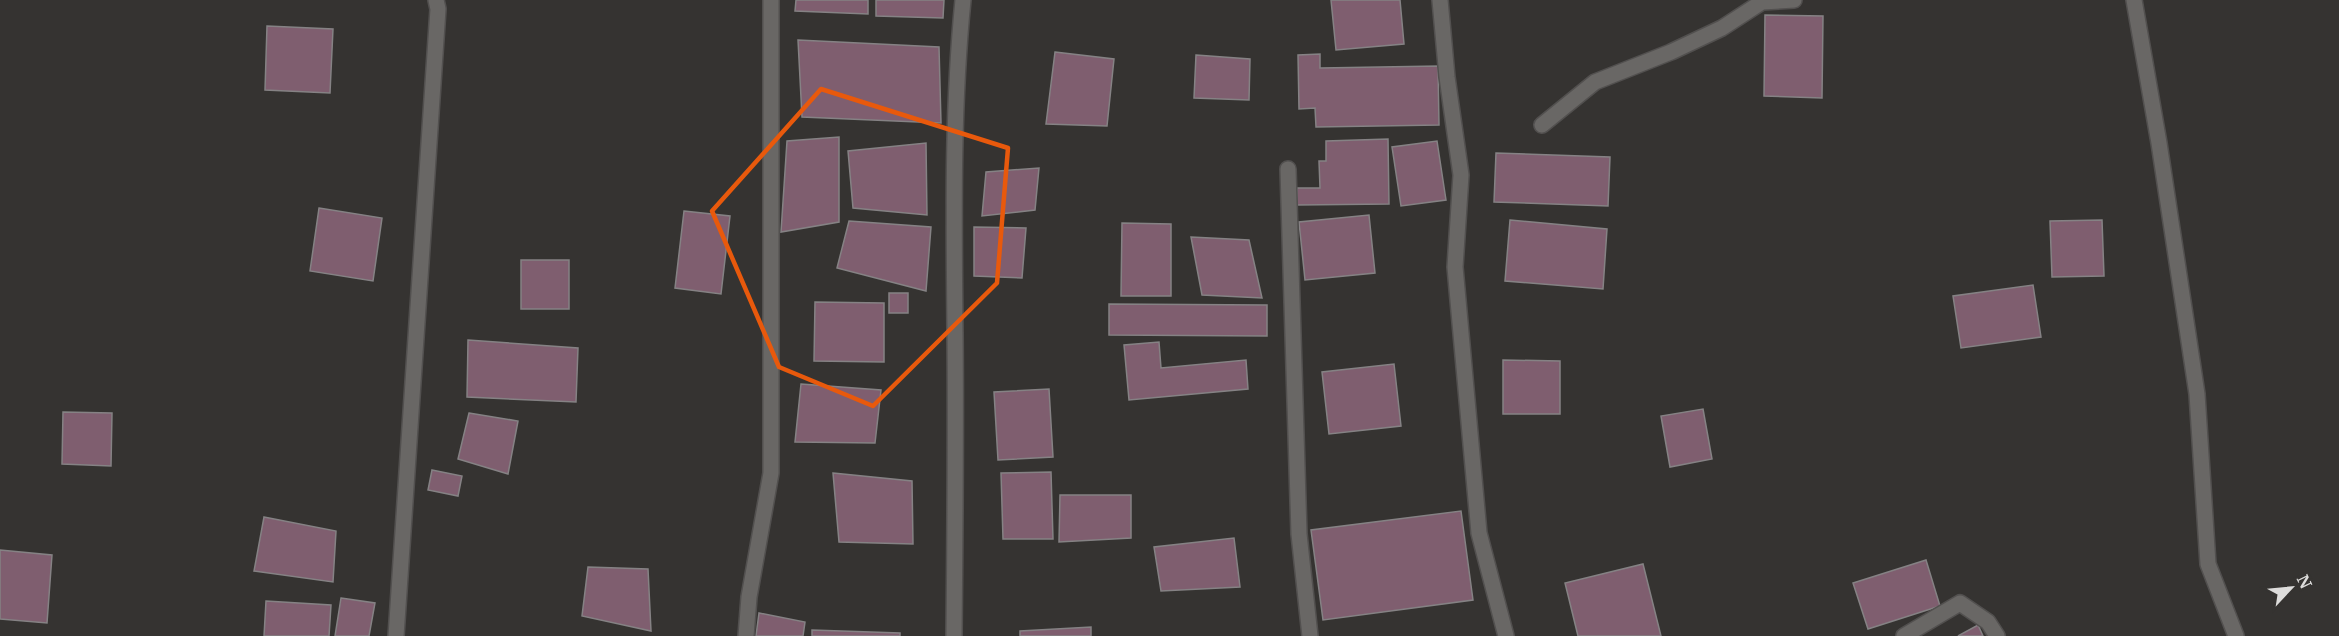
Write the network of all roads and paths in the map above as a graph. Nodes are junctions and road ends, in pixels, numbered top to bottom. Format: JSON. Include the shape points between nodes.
{"nodes":[{"id":1,"x":436,"y":0,"type":"edge"},
{"id":2,"x":771,"y":0,"type":"edge"},
{"id":3,"x":963,"y":0,"type":"edge"},
{"id":4,"x":1440,"y":0,"type":"edge"},
{"id":5,"x":1794,"y":0,"type":"edge"},
{"id":6,"x":2134,"y":0,"type":"edge"},
{"id":7,"x":1542,"y":125,"type":"dead end"},
{"id":8,"x":1288,"y":169,"type":"dead end"},
{"id":9,"x":396,"y":636,"type":"edge"},
{"id":10,"x":746,"y":636,"type":"edge"},
{"id":11,"x":954,"y":636,"type":"edge"},
{"id":12,"x":1310,"y":636,"type":"edge"},
{"id":13,"x":1506,"y":636,"type":"edge"},
{"id":14,"x":1904,"y":636,"type":"edge"},
{"id":15,"x":1997,"y":636,"type":"edge"},
{"id":16,"x":2236,"y":636,"type":"edge"}],
"edges":[{"from":1,"to":9,"type":"street"},
{"from":2,"to":10,"type":"street","via":[[771,473]]},
{"from":3,"to":11,"type":"street","via":[[954,211]]},
{"from":4,"to":13,"type":"street","via":[[1461,175],[1455,267],[1479,533]]},
{"from":5,"to":7,"type":"street","via":[[1762,2],[1712,33],[1595,82]]},
{"from":6,"to":16,"type":"street","via":[[2197,394],[2208,564]]},
{"from":8,"to":12,"type":"street","via":[[1299,534]]},
{"from":14,"to":15,"type":"street","via":[[1960,603],[1988,622]]}]}
